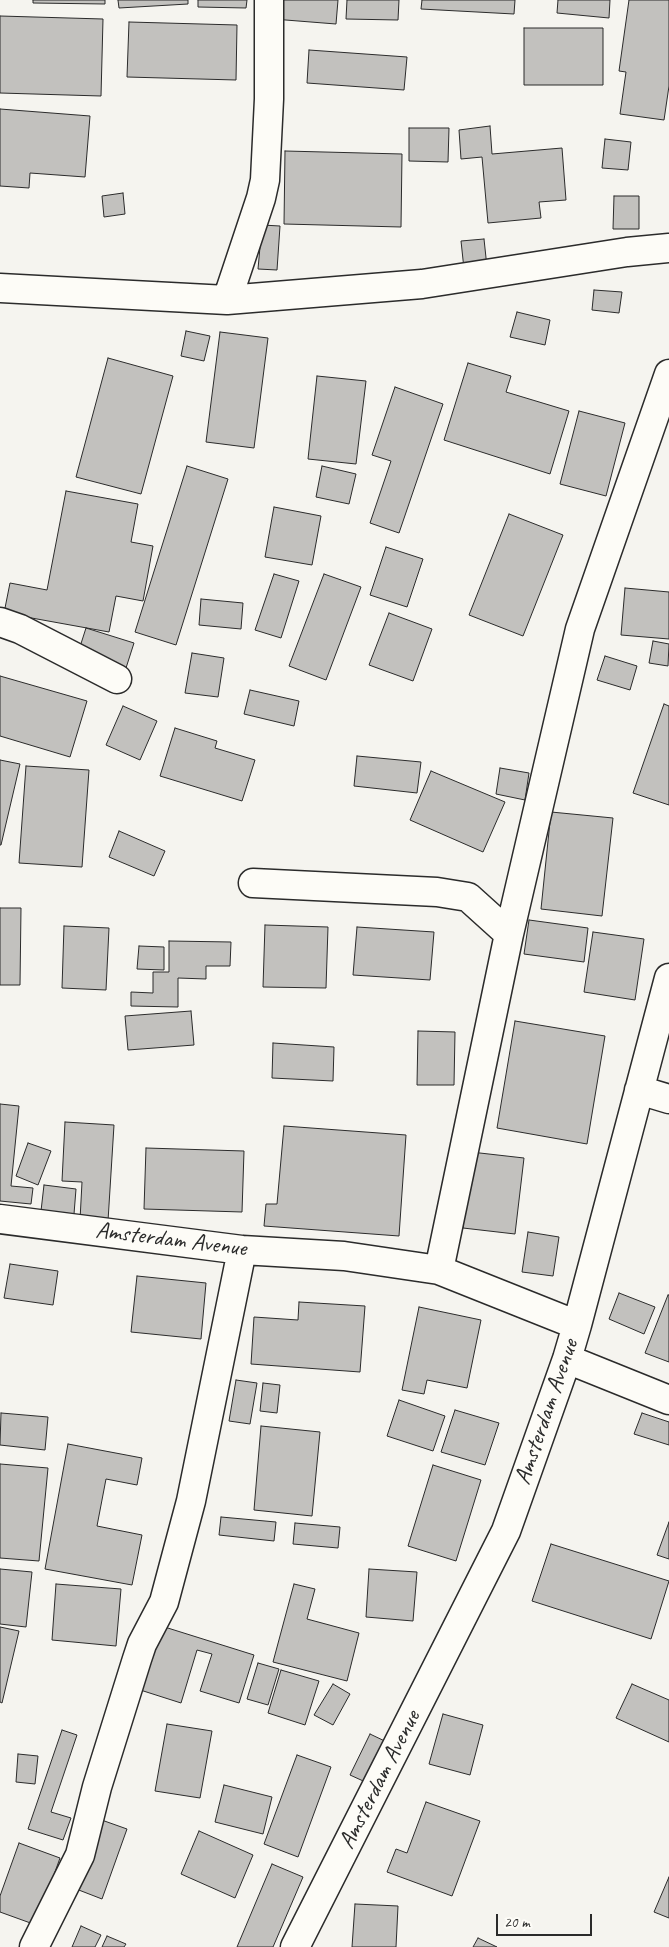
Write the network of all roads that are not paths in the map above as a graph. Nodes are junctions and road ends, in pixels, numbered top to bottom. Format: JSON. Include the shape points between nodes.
{"nodes":[{"id":1,"x":269,"y":0,"type":"edge"},
{"id":2,"x":669,"y":248,"type":"edge"},
{"id":3,"x":0,"y":288,"type":"edge"},
{"id":4,"x":227,"y":300,"type":"junction"},
{"id":5,"x":669,"y":374,"type":"edge"},
{"id":6,"x":0,"y":622,"type":"edge"},
{"id":7,"x":117,"y":679,"type":"dead end"},
{"id":8,"x":253,"y":883,"type":"dead end"},
{"id":9,"x":509,"y":934,"type":"junction"},
{"id":10,"x":669,"y":978,"type":"edge"},
{"id":11,"x":639,"y":1090,"type":"junction"},
{"id":12,"x":669,"y":1099,"type":"edge"},
{"id":13,"x":0,"y":1219,"type":"edge"},
{"id":14,"x":242,"y":1250,"type":"junction"},
{"id":15,"x":439,"y":1270,"type":"junction"},
{"id":16,"x":577,"y":1325,"type":"junction"},
{"id":17,"x":567,"y":1360,"type":"junction"},
{"id":18,"x":669,"y":1400,"type":"edge"},
{"id":19,"x":34,"y":1947,"type":"edge"},
{"id":20,"x":295,"y":1947,"type":"edge"}],
"edges":[{"from":1,"to":4,"type":"street","via":[[265,180]]},
{"from":2,"to":4,"type":"street","via":[[422,284]]},
{"from":3,"to":4,"type":"street"},
{"from":5,"to":9,"type":"street","via":[[580,629]]},
{"from":6,"to":7,"type":"street"},
{"from":8,"to":9,"type":"street","via":[[437,892],[468,897]]},
{"from":9,"to":15,"type":"street"},
{"from":10,"to":11,"type":"street"},
{"from":11,"to":12,"type":"street"},
{"from":11,"to":16,"type":"street"},
{"from":13,"to":14,"type":"street","name":"Amsterdam Avenue"},
{"from":14,"to":15,"type":"street","name":"Amsterdam Avenue","via":[[344,1256]]},
{"from":14,"to":19,"type":"street","via":[[190,1501],[164,1602],[137,1659],[97,1787],[80,1855]]},
{"from":15,"to":16,"type":"street","name":"Amsterdam Avenue"},
{"from":16,"to":17,"type":"street","name":"Amsterdam Avenue"},
{"from":17,"to":18,"type":"street"},
{"from":17,"to":20,"type":"street","name":"Amsterdam Avenue","via":[[506,1531]]}]}
